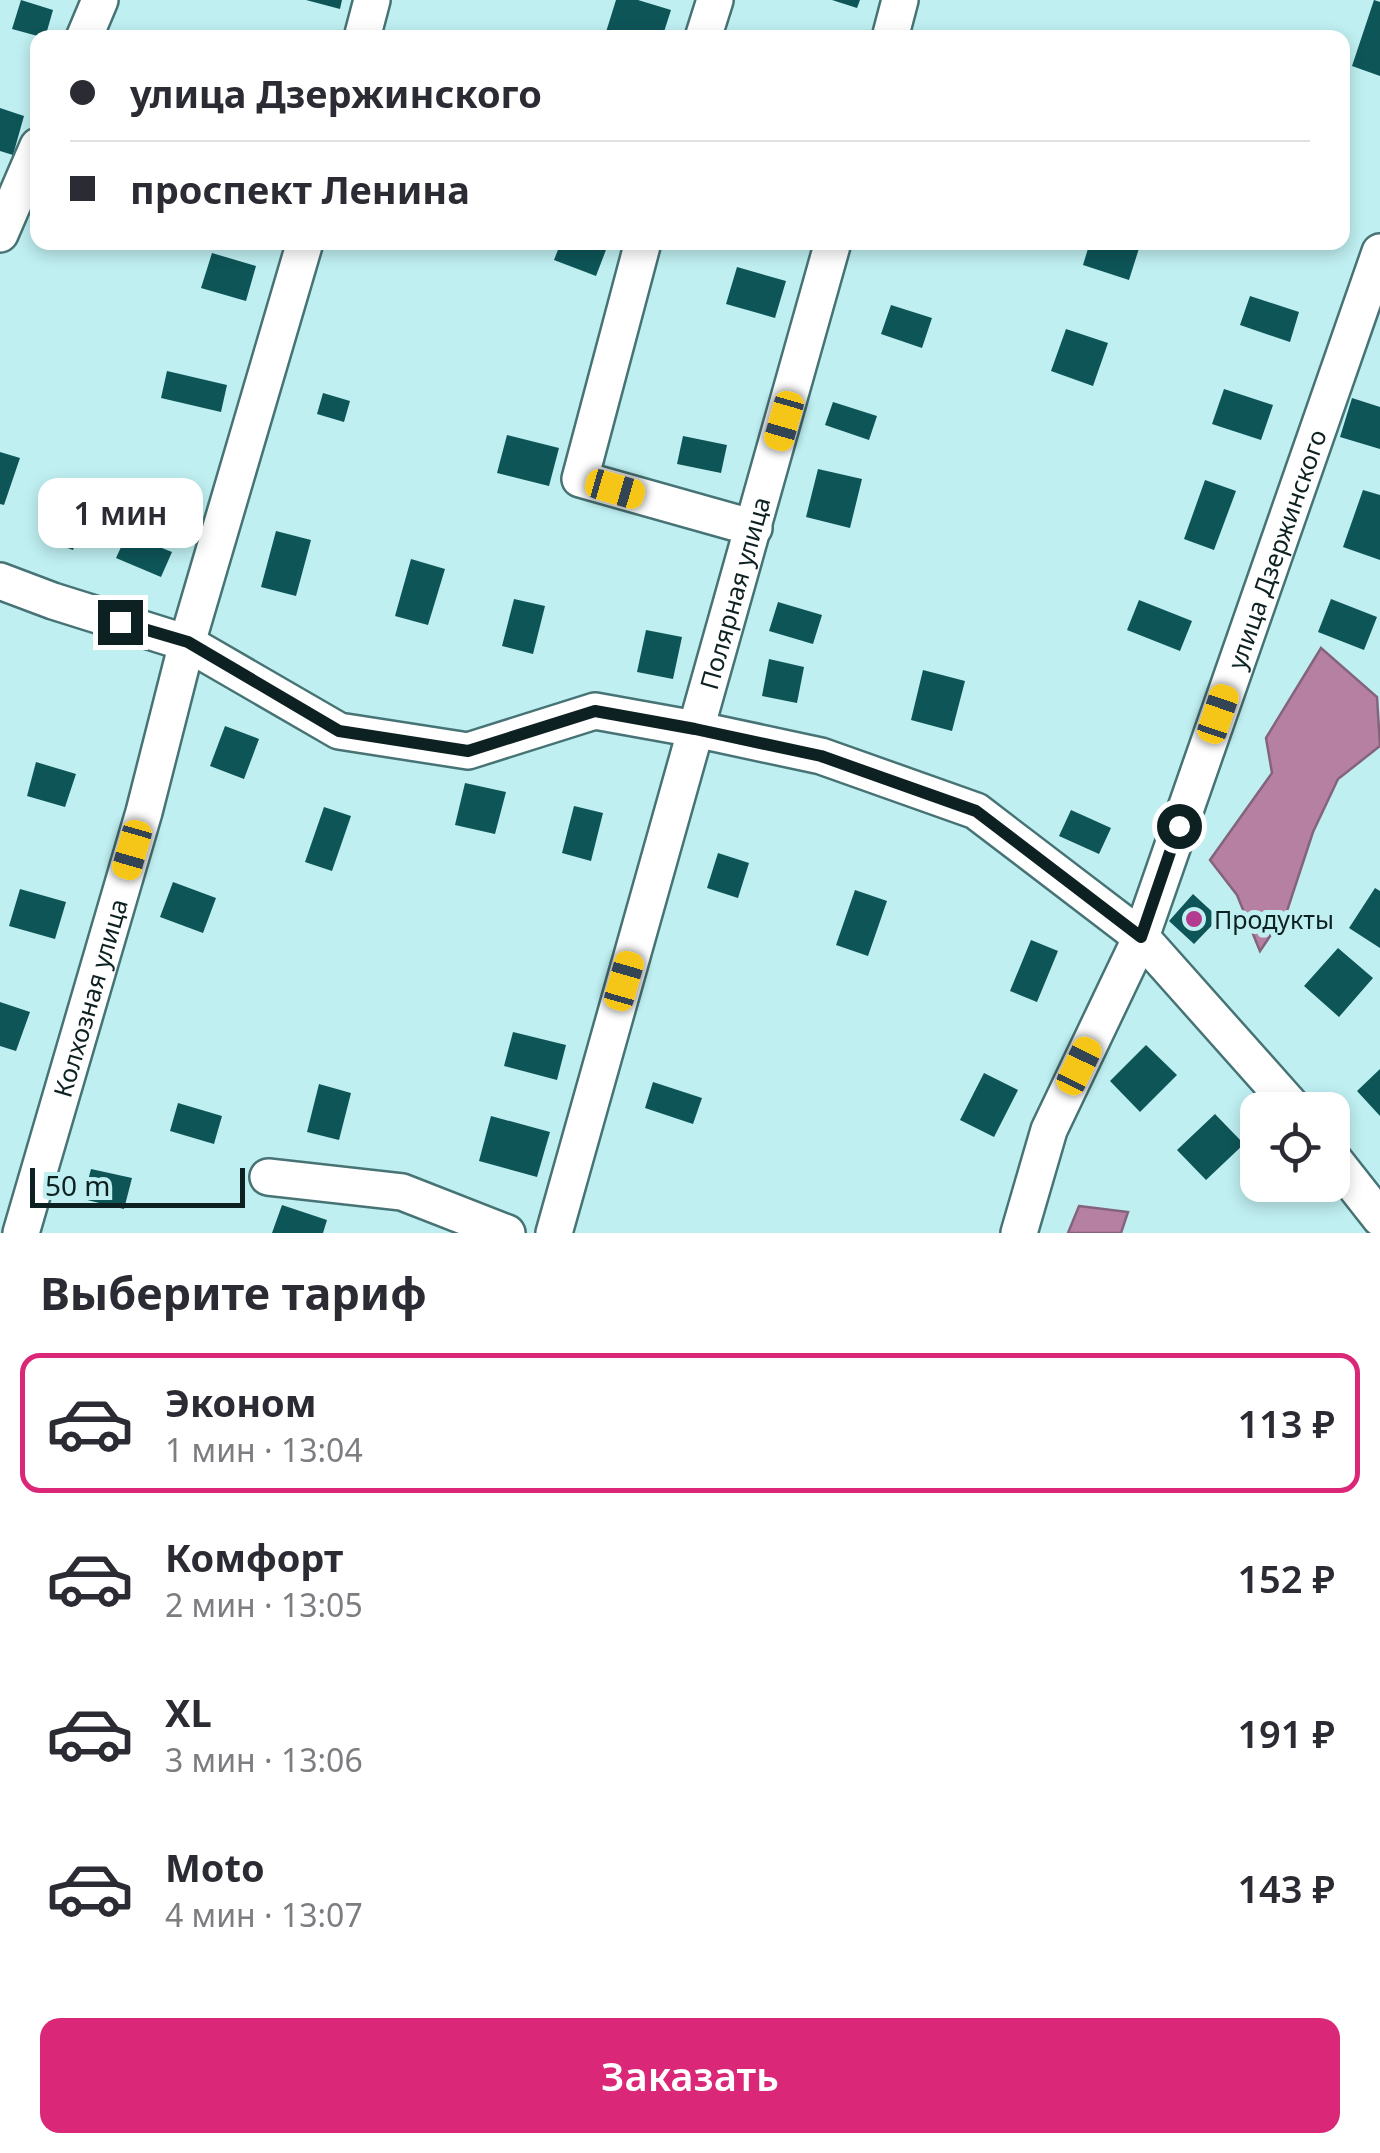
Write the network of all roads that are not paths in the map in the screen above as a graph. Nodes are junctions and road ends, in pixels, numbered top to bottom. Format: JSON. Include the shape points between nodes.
{"nodes":[{"id":1,"x":100,"y":0,"type":"edge"},
{"id":2,"x":372,"y":0,"type":"edge"},
{"id":3,"x":715,"y":0,"type":"edge"},
{"id":4,"x":900,"y":0,"type":"edge"},
{"id":5,"x":87,"y":30,"type":"edge"},
{"id":6,"x":364,"y":30,"type":"edge"},
{"id":7,"x":706,"y":30,"type":"edge"},
{"id":8,"x":892,"y":30,"type":"edge"},
{"id":9,"x":30,"y":165,"type":"edge"},
{"id":10,"x":0,"y":234,"type":"edge"},
{"id":11,"x":303,"y":250,"type":"edge"},
{"id":12,"x":641,"y":250,"type":"edge"},
{"id":13,"x":831,"y":250,"type":"edge"},
{"id":14,"x":1380,"y":252,"type":"edge"},
{"id":15,"x":754,"y":528,"type":"junction"},
{"id":16,"x":0,"y":581,"type":"edge"},
{"id":17,"x":188,"y":642,"type":"junction"},
{"id":18,"x":695,"y":729,"type":"junction"},
{"id":19,"x":1141,"y":937,"type":"junction"},
{"id":20,"x":1279,"y":1092,"type":"edge"},
{"id":21,"x":268,"y":1177,"type":"dead end"},
{"id":22,"x":1350,"y":1180,"type":"edge"},
{"id":23,"x":1380,"y":1218,"type":"edge"},
{"id":24,"x":21,"y":1233,"type":"edge"},
{"id":25,"x":507,"y":1233,"type":"edge"},
{"id":26,"x":554,"y":1233,"type":"edge"},
{"id":27,"x":1019,"y":1233,"type":"edge"}],
"edges":[{"from":1,"to":5,"type":"street"},
{"from":2,"to":6,"type":"street"},
{"from":3,"to":7,"type":"street"},
{"from":4,"to":8,"type":"street"},
{"from":9,"to":10,"type":"street"},
{"from":11,"to":17,"type":"street","name":"Колхозная улица"},
{"from":12,"to":15,"type":"street","via":[[580,479]]},
{"from":13,"to":15,"type":"street","name":"Полярная улица"},
{"from":14,"to":19,"type":"street","name":"улица Дзержинского"},
{"from":15,"to":18,"type":"street","name":"Полярная улица"},
{"from":16,"to":17,"type":"street"},
{"from":17,"to":18,"type":"street","via":[[339,731],[468,751],[595,711]]},
{"from":17,"to":24,"type":"street","name":"Колхозная улица"},
{"from":18,"to":19,"type":"street","via":[[821,756],[976,811]]},
{"from":18,"to":26,"type":"street","name":"Полярная улица"},
{"from":19,"to":20,"type":"street"},
{"from":19,"to":27,"type":"street","name":"улица Дзержинского","via":[[1049,1130]]},
{"from":21,"to":25,"type":"street","via":[[402,1192]]},
{"from":22,"to":23,"type":"street"}]}
